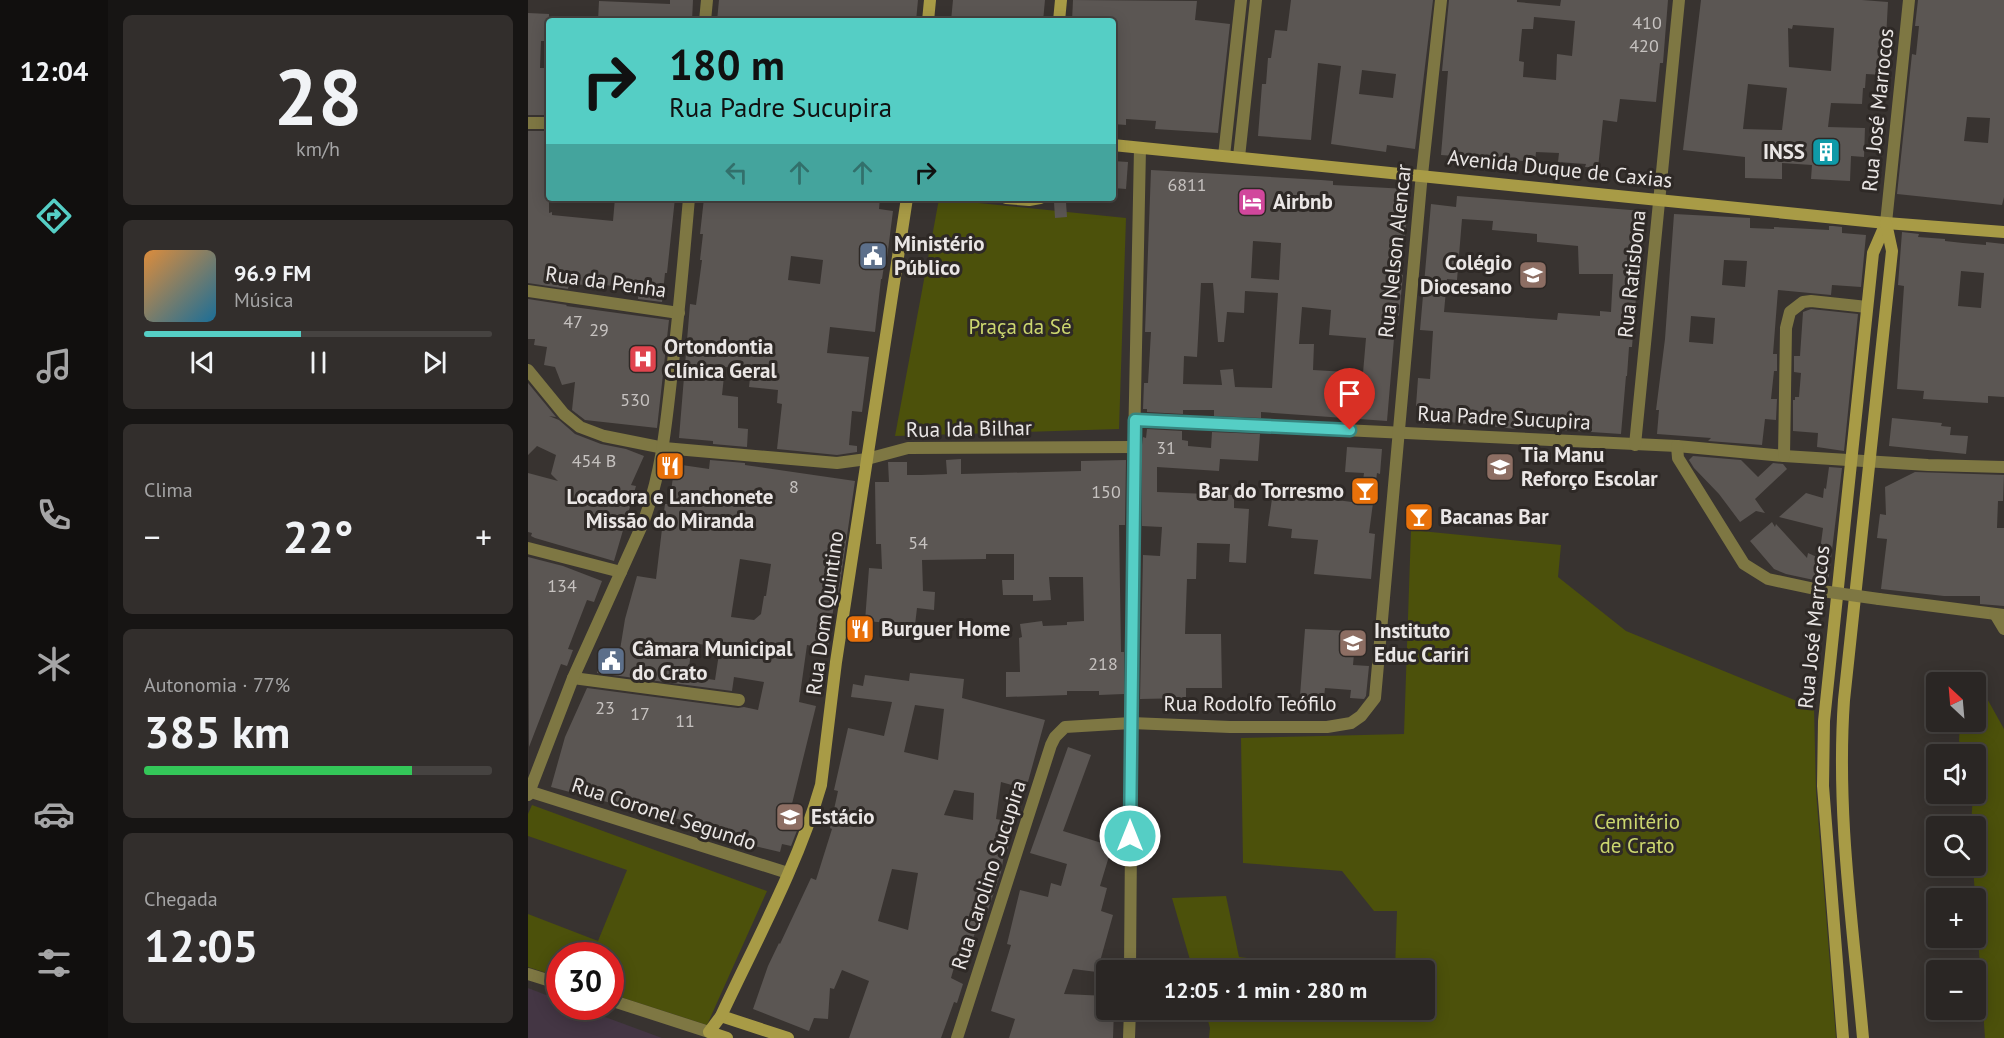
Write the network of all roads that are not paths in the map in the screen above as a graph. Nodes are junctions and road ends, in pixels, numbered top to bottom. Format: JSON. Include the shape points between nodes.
{"nodes":[{"id":1,"x":707,"y":0,"type":"edge"},
{"id":2,"x":930,"y":0,"type":"edge"},
{"id":3,"x":1061,"y":0,"type":"edge"},
{"id":4,"x":1241,"y":0,"type":"edge"},
{"id":5,"x":1256,"y":0,"type":"edge"},
{"id":6,"x":1441,"y":0,"type":"edge"},
{"id":7,"x":1679,"y":0,"type":"edge"},
{"id":8,"x":1909,"y":0,"type":"edge"},
{"id":9,"x":705,"y":18,"type":"edge"},
{"id":10,"x":928,"y":18,"type":"edge"},
{"id":11,"x":1059,"y":18,"type":"edge"},
{"id":12,"x":528,"y":123,"type":"edge"},
{"id":13,"x":546,"y":123,"type":"edge"},
{"id":14,"x":1116,"y":145,"type":"edge"},
{"id":15,"x":1140,"y":148,"type":"junction"},
{"id":16,"x":1224,"y":156,"type":"junction"},
{"id":17,"x":1239,"y":157,"type":"junction"},
{"id":18,"x":1422,"y":175,"type":"junction"},
{"id":19,"x":1659,"y":199,"type":"junction"},
{"id":20,"x":689,"y":201,"type":"edge"},
{"id":21,"x":907,"y":201,"type":"edge"},
{"id":22,"x":1886,"y":223,"type":"junction"},
{"id":23,"x":2004,"y":232,"type":"edge"},
{"id":24,"x":528,"y":291,"type":"edge"},
{"id":25,"x":1867,"y":307,"type":"junction"},
{"id":26,"x":679,"y":312,"type":"junction"},
{"id":27,"x":528,"y":370,"type":"edge"},
{"id":28,"x":1135,"y":420,"type":"junction"},
{"id":29,"x":1397,"y":432,"type":"junction"},
{"id":30,"x":1635,"y":445,"type":"junction"},
{"id":31,"x":1677,"y":446,"type":"junction"},
{"id":32,"x":1134,"y":447,"type":"junction"},
{"id":33,"x":664,"y":448,"type":"junction"},
{"id":34,"x":1784,"y":456,"type":"junction"},
{"id":35,"x":867,"y":459,"type":"junction"},
{"id":36,"x":1851,"y":459,"type":"junction"},
{"id":37,"x":1871,"y":460,"type":"junction"},
{"id":38,"x":2004,"y":466,"type":"edge"},
{"id":39,"x":528,"y":548,"type":"edge"},
{"id":40,"x":621,"y":572,"type":"junction"},
{"id":41,"x":2000,"y":614,"type":"edge"},
{"id":42,"x":2004,"y":629,"type":"edge"},
{"id":43,"x":573,"y":678,"type":"junction"},
{"id":44,"x":740,"y":700,"type":"dead end"},
{"id":45,"x":1361,"y":716,"type":"joint"},
{"id":46,"x":1131,"y":723,"type":"junction"},
{"id":47,"x":1065,"y":727,"type":"joint"},
{"id":48,"x":529,"y":793,"type":"edge"},
{"id":49,"x":1844,"y":824,"type":"junction"},
{"id":50,"x":1826,"y":827,"type":"junction"},
{"id":51,"x":788,"y":873,"type":"junction"},
{"id":52,"x":1130,"y":960,"type":"edge"},
{"id":53,"x":528,"y":974,"type":"edge"},
{"id":54,"x":546,"y":980,"type":"edge"},
{"id":55,"x":624,"y":1005,"type":"edge"},
{"id":56,"x":721,"y":1016,"type":"junction"},
{"id":57,"x":1130,"y":1020,"type":"edge"},
{"id":58,"x":709,"y":1032,"type":"junction"},
{"id":59,"x":727,"y":1038,"type":"edge"},
{"id":60,"x":788,"y":1038,"type":"edge"},
{"id":61,"x":957,"y":1038,"type":"edge"},
{"id":62,"x":1130,"y":1038,"type":"edge"},
{"id":63,"x":1843,"y":1038,"type":"edge"},
{"id":64,"x":1863,"y":1038,"type":"edge"}],
"edges":[{"from":1,"to":9,"type":"street"},
{"from":2,"to":10,"type":"main road"},
{"from":3,"to":11,"type":"main road"},
{"from":4,"to":16,"type":"street"},
{"from":5,"to":17,"type":"street"},
{"from":6,"to":18,"type":"street","name":"Rua Nelson Alencar"},
{"from":7,"to":19,"type":"street","name":"Rua Ratisbona"},
{"from":8,"to":22,"type":"street","name":"Rua José Marrocos"},
{"from":12,"to":13,"type":"street"},
{"from":14,"to":15,"type":"main road","name":"Avenida Duque de Caxias"},
{"from":15,"to":16,"type":"main road","name":"Avenida Duque de Caxias"},
{"from":15,"to":28,"type":"street"},
{"from":16,"to":17,"type":"main road","name":"Avenida Duque de Caxias"},
{"from":17,"to":18,"type":"main road","name":"Avenida Duque de Caxias"},
{"from":18,"to":19,"type":"main road","name":"Avenida Duque de Caxias"},
{"from":18,"to":29,"type":"street","name":"Rua Nelson Alencar"},
{"from":19,"to":22,"type":"main road","name":"Avenida Duque de Caxias"},
{"from":19,"to":30,"type":"street","name":"Rua Ratisbona"},
{"from":20,"to":26,"type":"street"},
{"from":21,"to":35,"type":"main road","name":"Rua Dom Quintino"},
{"from":22,"to":23,"type":"main road","name":"Avenida Duque de Caxias"},
{"from":22,"to":25,"type":"main road","name":"Rua José Marrocos","via":[[1873,253]]},
{"from":22,"to":37,"type":"main road","name":"Rua José Marrocos","via":[[1892,251]]},
{"from":24,"to":26,"type":"street","name":"Rua da Penha"},
{"from":25,"to":34,"type":"street","via":[[1803,302],[1790,312],[1786,328]]},
{"from":25,"to":36,"type":"main road","name":"Rua José Marrocos"},
{"from":26,"to":33,"type":"street"},
{"from":27,"to":33,"type":"street","name":"Rua Ida Bilhar","via":[[564,414],[580,427]]},
{"from":28,"to":29,"type":"street","name":"Rua Padre Sucupira"},
{"from":28,"to":32,"type":"street"},
{"from":29,"to":30,"type":"street","name":"Rua Padre Sucupira"},
{"from":29,"to":45,"type":"street","name":"Rua Nelson Alencar","via":[[1375,698]]},
{"from":30,"to":31,"type":"street","name":"Rua Padre Sucupira"},
{"from":31,"to":34,"type":"street","name":"Rua Padre Sucupira"},
{"from":31,"to":41,"type":"street","bridge":true,"via":[[1678,458],[1744,564],[1768,579],[1829,592]]},
{"from":32,"to":35,"type":"street","name":"Rua Ida Bilhar","via":[[908,447]]},
{"from":32,"to":46,"type":"street"},
{"from":33,"to":35,"type":"street","name":"Rua Ida Bilhar","via":[[837,463]]},
{"from":33,"to":40,"type":"street","via":[[652,498]]},
{"from":34,"to":36,"type":"street","name":"Rua Padre Sucupira"},
{"from":35,"to":51,"type":"main road","name":"Rua Dom Quintino","via":[[820,785]]},
{"from":36,"to":37,"type":"street","name":"Rua Padre Sucupira"},
{"from":36,"to":50,"type":"main road","name":"Rua José Marrocos","via":[[1824,721]]},
{"from":37,"to":38,"type":"street","name":"Rua Padre Sucupira"},
{"from":37,"to":49,"type":"main road","name":"Rua José Marrocos","via":[[1844,700]]},
{"from":39,"to":40,"type":"street"},
{"from":40,"to":43,"type":"street"},
{"from":41,"to":42,"type":"street"},
{"from":43,"to":44,"type":"street"},
{"from":43,"to":48,"type":"street"},
{"from":45,"to":46,"type":"street","name":"Rua Rodolfo Teófilo","via":[[1351,723],[1327,727]]},
{"from":46,"to":47,"type":"street","name":"Rua Rodolfo Teófilo"},
{"from":46,"to":52,"type":"street"},
{"from":47,"to":61,"type":"street","name":"Rua Carolino Sucupira","via":[[1052,745]]},
{"from":48,"to":51,"type":"street","name":"Rua Coronel Segundo"},
{"from":49,"to":50,"type":"main road"},
{"from":49,"to":64,"type":"main road","name":"Rua José Marrocos"},
{"from":50,"to":63,"type":"main road","name":"Rua José Marrocos"},
{"from":51,"to":56,"type":"main road","name":"Rua Dom Quintino"},
{"from":53,"to":54,"type":"street"},
{"from":55,"to":58,"type":"street"},
{"from":56,"to":58,"type":"main road","name":"Rua Dom Quintino"},
{"from":56,"to":60,"type":"main road"},
{"from":57,"to":62,"type":"street"},
{"from":58,"to":59,"type":"main road"}]}
